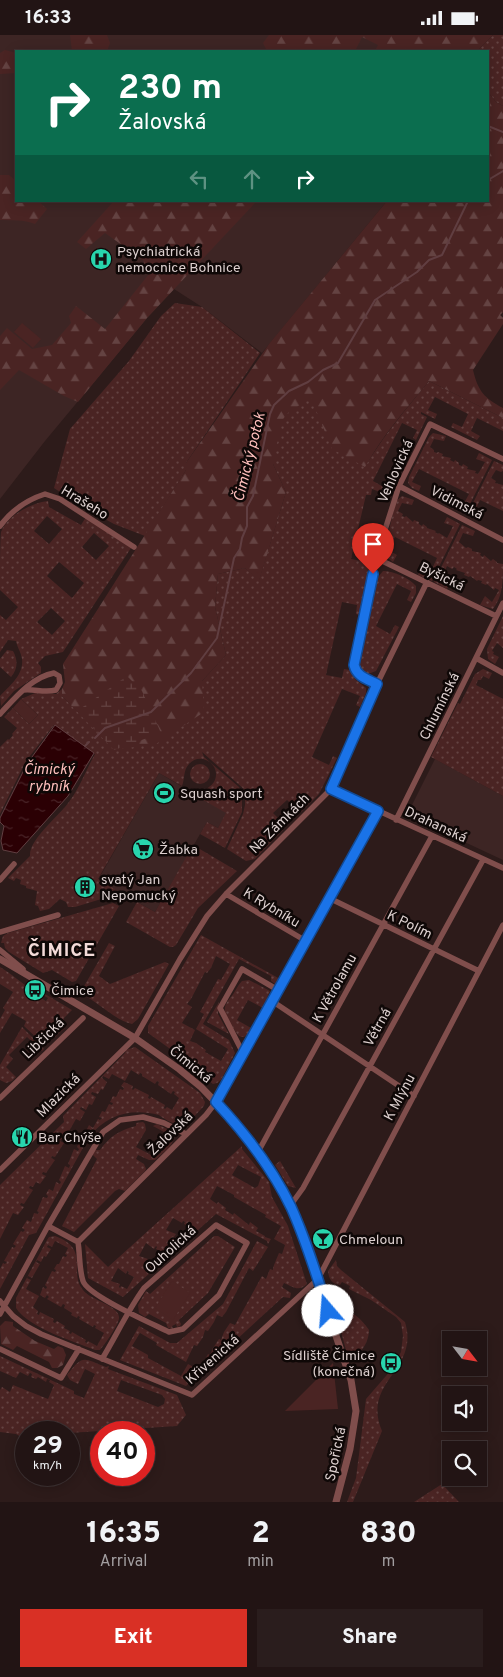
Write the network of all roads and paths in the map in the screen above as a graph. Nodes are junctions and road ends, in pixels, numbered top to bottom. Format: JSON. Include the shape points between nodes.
{"nodes":[{"id":1,"x":503,"y":459,"type":"edge"},
{"id":2,"x":399,"y":486,"type":"junction"},
{"id":3,"x":0,"y":526,"type":"edge"},
{"id":4,"x":503,"y":540,"type":"edge"},
{"id":5,"x":134,"y":547,"type":"dead end"},
{"id":6,"x":376,"y":558,"type":"junction"},
{"id":7,"x":427,"y":583,"type":"junction"},
{"id":8,"x":503,"y":603,"type":"edge"},
{"id":9,"x":496,"y":616,"type":"junction"},
{"id":10,"x":476,"y":658,"type":"junction"},
{"id":11,"x":503,"y":673,"type":"edge"},
{"id":12,"x":377,"y":684,"type":"junction"},
{"id":13,"x":24,"y":689,"type":"junction"},
{"id":14,"x":0,"y":714,"type":"edge"},
{"id":15,"x":331,"y":789,"type":"junction"},
{"id":16,"x":378,"y":811,"type":"junction"},
{"id":17,"x":396,"y":820,"type":"junction"},
{"id":18,"x":432,"y":836,"type":"junction"},
{"id":19,"x":483,"y":860,"type":"junction"},
{"id":20,"x":14,"y":865,"type":"dead end"},
{"id":21,"x":503,"y":869,"type":"edge"},
{"id":22,"x":0,"y":880,"type":"edge"},
{"id":23,"x":226,"y":894,"type":"junction"},
{"id":24,"x":330,"y":898,"type":"junction"},
{"id":25,"x":58,"y":915,"type":"dead end"},
{"id":26,"x":383,"y":925,"type":"junction"},
{"id":27,"x":503,"y":925,"type":"edge"},
{"id":28,"x":1,"y":932,"type":"edge"},
{"id":29,"x":306,"y":941,"type":"junction"},
{"id":30,"x":0,"y":949,"type":"edge"},
{"id":31,"x":434,"y":949,"type":"junction"},
{"id":32,"x":0,"y":959,"type":"edge"},
{"id":33,"x":479,"y":971,"type":"junction"},
{"id":34,"x":34,"y":979,"type":"junction"},
{"id":35,"x":278,"y":990,"type":"junction"},
{"id":36,"x":272,"y":1001,"type":"junction"},
{"id":37,"x":82,"y":1018,"type":"dead end"},
{"id":38,"x":322,"y":1036,"type":"junction"},
{"id":39,"x":134,"y":1038,"type":"junction"},
{"id":40,"x":243,"y":1053,"type":"junction"},
{"id":41,"x":369,"y":1067,"type":"junction"},
{"id":42,"x":0,"y":1088,"type":"edge"},
{"id":43,"x":2,"y":1095,"type":"edge"},
{"id":44,"x":414,"y":1096,"type":"junction"},
{"id":45,"x":216,"y":1102,"type":"junction"},
{"id":46,"x":186,"y":1134,"type":"junction"},
{"id":47,"x":258,"y":1152,"type":"junction"},
{"id":48,"x":0,"y":1170,"type":"edge"},
{"id":49,"x":290,"y":1206,"type":"junction"},
{"id":50,"x":48,"y":1226,"type":"junction"},
{"id":51,"x":78,"y":1242,"type":"junction"},
{"id":52,"x":318,"y":1279,"type":"junction"},
{"id":53,"x":2,"y":1304,"type":"edge"},
{"id":54,"x":129,"y":1312,"type":"junction"},
{"id":55,"x":0,"y":1314,"type":"edge"},
{"id":56,"x":0,"y":1349,"type":"edge"},
{"id":57,"x":79,"y":1349,"type":"junction"},
{"id":58,"x":102,"y":1359,"type":"junction"},
{"id":59,"x":356,"y":1411,"type":"joint"},
{"id":60,"x":336,"y":1502,"type":"edge"}],
"edges":[{"from":1,"to":2,"type":"street","name":"Vehlovická","via":[[430,424]]},
{"from":2,"to":4,"type":"street","name":"Vidimská"},
{"from":2,"to":6,"type":"street","name":"Vehlovická"},
{"from":3,"to":5,"type":"street","name":"Hrašeho","via":[[21,504],[45,495],[60,499]]},
{"from":6,"to":7,"type":"street","name":"Byšická"},
{"from":6,"to":12,"type":"street","name":"Vehlovická","via":[[354,665],[361,677]]},
{"from":7,"to":9,"type":"street","name":"Byšická"},
{"from":7,"to":12,"type":"street","name":"Na Zámkách"},
{"from":8,"to":9,"type":"street","name":"Chlumínská"},
{"from":9,"to":10,"type":"street","name":"Chlumínská"},
{"from":10,"to":11,"type":"street"},
{"from":10,"to":17,"type":"street","name":"Chlumínská"},
{"from":12,"to":15,"type":"street","name":"Na Zámkách"},
{"from":13,"to":13,"type":"street","via":[[56,690],[59,676],[54,673],[45,675]]},
{"from":13,"to":14,"type":"street"},
{"from":15,"to":16,"type":"street","name":"Drahanská"},
{"from":15,"to":23,"type":"street","name":"Na Zámkách"},
{"from":16,"to":17,"type":"street","name":"Drahanská"},
{"from":16,"to":24,"type":"street","name":"Žalovská"},
{"from":17,"to":18,"type":"street","name":"Drahanská"},
{"from":18,"to":19,"type":"street","name":"Drahanská"},
{"from":18,"to":26,"type":"street","name":"K Větrolamu"},
{"from":19,"to":21,"type":"street","name":"Drahanská"},
{"from":19,"to":31,"type":"street","name":"Větrná"},
{"from":20,"to":22,"type":"street"},
{"from":23,"to":29,"type":"street","name":"K Rybníku"},
{"from":23,"to":39,"type":"street","name":"Na Zámkách","via":[[202,923]]},
{"from":24,"to":26,"type":"street","name":"K Polím"},
{"from":24,"to":29,"type":"street","name":"Žalovská"},
{"from":25,"to":28,"type":"street"},
{"from":26,"to":31,"type":"street","name":"K Polím"},
{"from":26,"to":38,"type":"street","name":"K Větrolamu"},
{"from":27,"to":33,"type":"street","name":"K Mlýnu"},
{"from":29,"to":35,"type":"street","name":"Žalovská"},
{"from":30,"to":34,"type":"street","name":"Čimická"},
{"from":31,"to":33,"type":"street","name":"K Polím"},
{"from":31,"to":41,"type":"street","name":"Větrná"},
{"from":32,"to":34,"type":"street","name":"Čimická"},
{"from":33,"to":44,"type":"street","name":"K Mlýnu"},
{"from":34,"to":39,"type":"street","name":"Čimická"},
{"from":35,"to":36,"type":"street","name":"Žalovská"},
{"from":35,"to":40,"type":"street","via":[[242,969],[223,1001],[220,1008],[223,1016]]},
{"from":36,"to":38,"type":"street"},
{"from":36,"to":40,"type":"street","name":"Žalovská"},
{"from":37,"to":43,"type":"street","name":"Libčická"},
{"from":38,"to":41,"type":"street"},
{"from":38,"to":47,"type":"street","name":"K Větrolamu"},
{"from":39,"to":45,"type":"street","name":"Čimická","via":[[179,1069]]},
{"from":39,"to":48,"type":"street","name":"Mlazická"},
{"from":40,"to":45,"type":"street","name":"Žalovská"},
{"from":41,"to":44,"type":"street"},
{"from":41,"to":49,"type":"street","name":"Větrná"},
{"from":42,"to":43,"type":"street"},
{"from":44,"to":52,"type":"street","name":"K Mlýnu"},
{"from":45,"to":46,"type":"street","name":"Žalovská"},
{"from":45,"to":47,"type":"street","name":"Čimická"},
{"from":46,"to":50,"type":"street","via":[[143,1117],[120,1120],[108,1127],[98,1137]]},
{"from":46,"to":51,"type":"street","name":"Žalovská"},
{"from":47,"to":49,"type":"street","name":"Čimická"},
{"from":49,"to":52,"type":"street","name":"Čimická"},
{"from":50,"to":51,"type":"street"},
{"from":50,"to":53,"type":"street"},
{"from":51,"to":54,"type":"street","via":[[83,1281],[88,1288]]},
{"from":52,"to":58,"type":"street","name":"Křivenická","via":[[192,1395]]},
{"from":52,"to":59,"type":"street","name":"Čimická","via":[[351,1380]]},
{"from":53,"to":55,"type":"street"},
{"from":53,"to":57,"type":"street","name":"Křivenická","via":[[26,1326]]},
{"from":54,"to":54,"type":"street","name":"Ouholická","via":[[169,1333],[183,1329],[219,1295],[247,1243],[216,1225],[144,1288]]},
{"from":54,"to":58,"type":"street"},
{"from":56,"to":57,"type":"street","via":[[61,1378]]},
{"from":57,"to":58,"type":"street","name":"Křivenická"},
{"from":59,"to":60,"type":"street","name":"Spořická"}]}
